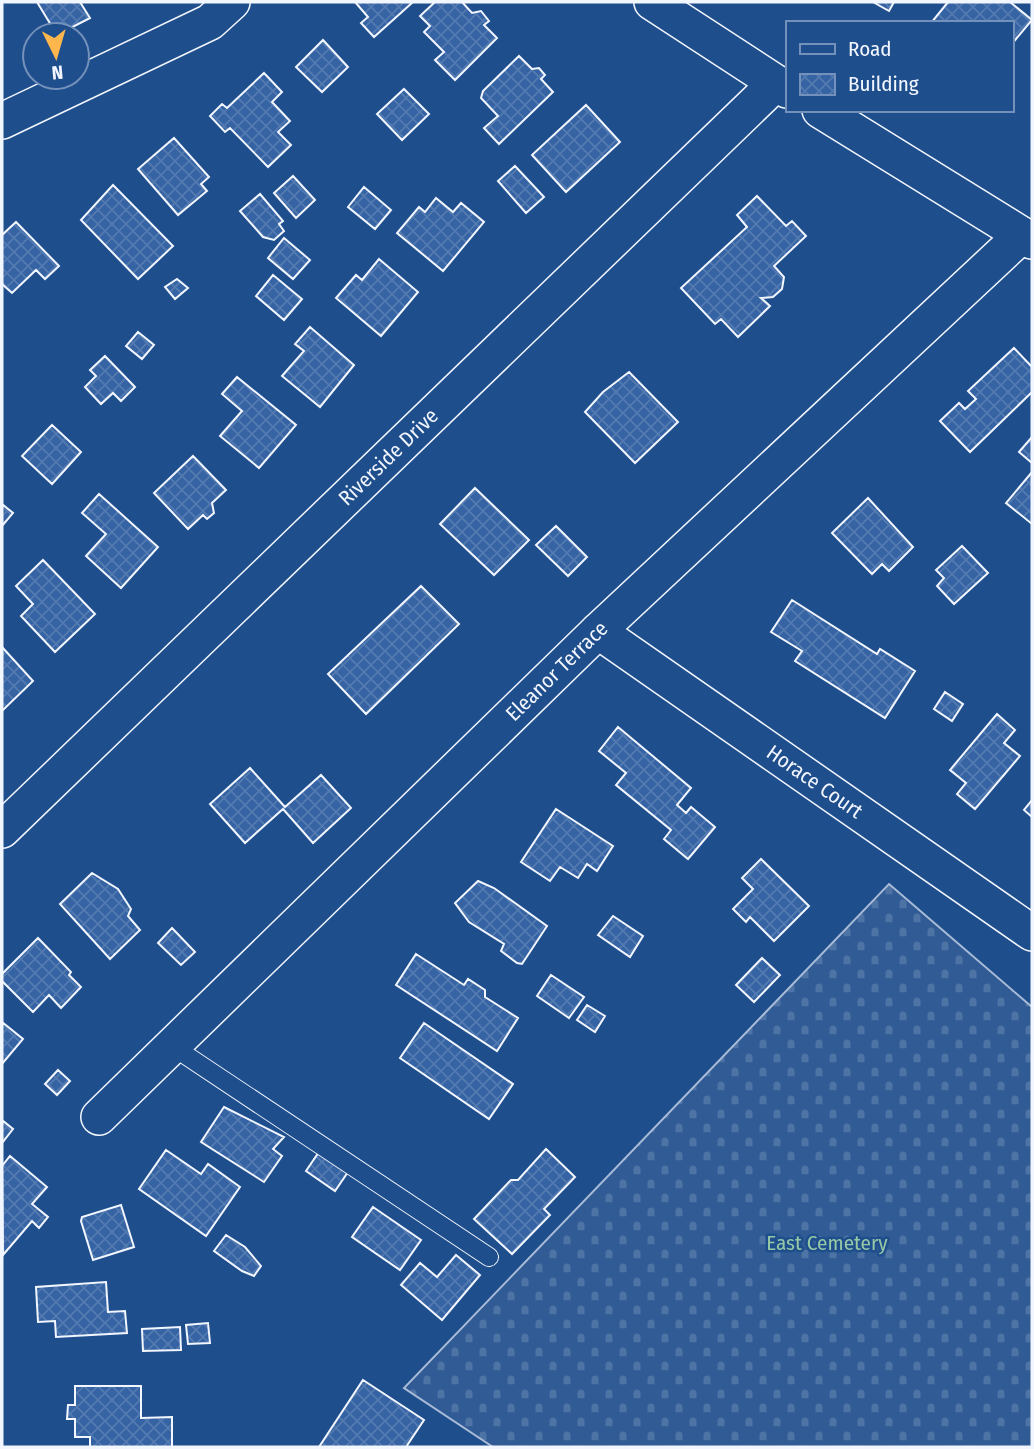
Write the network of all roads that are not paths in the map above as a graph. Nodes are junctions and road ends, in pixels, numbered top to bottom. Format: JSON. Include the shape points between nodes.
{"nodes":[{"id":1,"x":232,"y":2,"type":"edge"},
{"id":2,"x":652,"y":2,"type":"edge"},
{"id":3,"x":782,"y":86,"type":"edge"},
{"id":4,"x":823,"y":112,"type":"edge"},
{"id":5,"x":2,"y":121,"type":"edge"},
{"id":6,"x":1027,"y":238,"type":"edge"},
{"id":7,"x":598,"y":631,"type":"junction"},
{"id":8,"x":2,"y":830,"type":"edge"},
{"id":9,"x":1032,"y":933,"type":"edge"},
{"id":10,"x":172,"y":1046,"type":"junction"},
{"id":11,"x":99,"y":1117,"type":"dead end"},
{"id":12,"x":489,"y":1257,"type":"dead end"}],
"edges":[{"from":1,"to":5,"type":"street","via":[[210,22]]},
{"from":2,"to":3,"type":"street"},
{"from":3,"to":8,"type":"street","name":"Riverside Drive"},
{"from":4,"to":6,"type":"street"},
{"from":6,"to":7,"type":"street","name":"Eleanor Terrace"},
{"from":7,"to":9,"type":"street","name":"Horace Court"},
{"from":7,"to":10,"type":"street","name":"Eleanor Terrace"},
{"from":10,"to":11,"type":"street","name":"Eleanor Terrace"},
{"from":10,"to":12,"type":"lane"}]}
